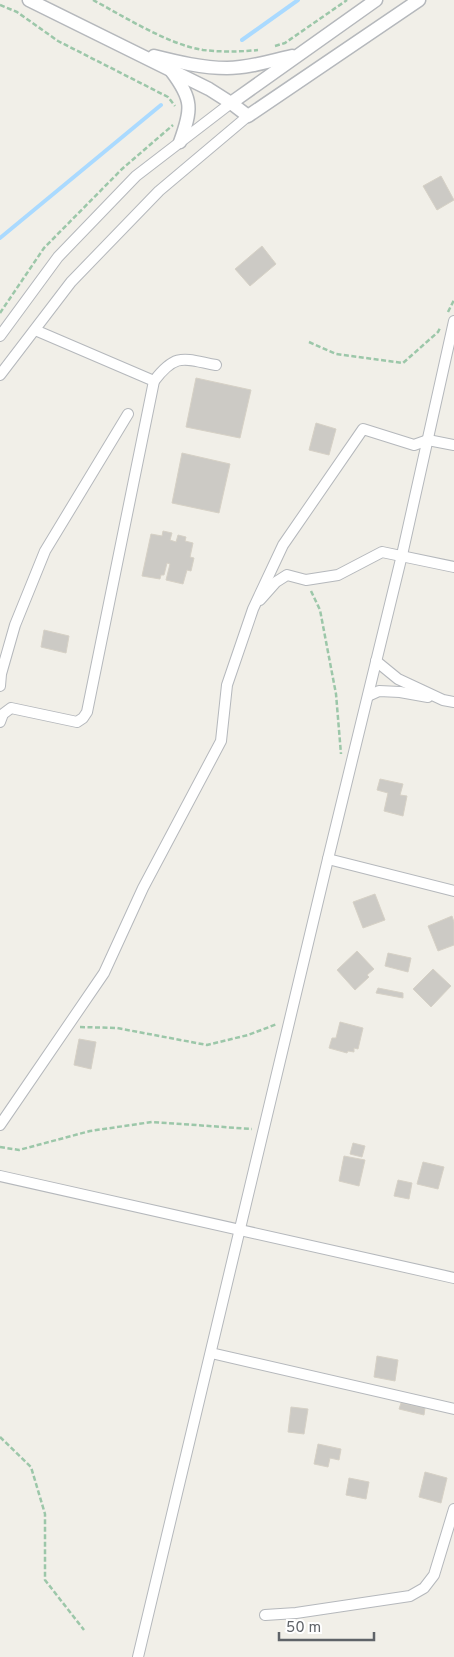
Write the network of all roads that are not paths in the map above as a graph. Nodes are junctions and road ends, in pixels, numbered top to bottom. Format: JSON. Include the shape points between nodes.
{"nodes":[{"id":1,"x":29,"y":0,"type":"edge"},
{"id":2,"x":376,"y":0,"type":"edge"},
{"id":3,"x":419,"y":0,"type":"edge"},
{"id":4,"x":131,"y":50,"type":"junction"},
{"id":5,"x":299,"y":54,"type":"junction"},
{"id":6,"x":170,"y":70,"type":"junction"},
{"id":7,"x":231,"y":103,"type":"junction"},
{"id":8,"x":248,"y":116,"type":"junction"},
{"id":9,"x":180,"y":142,"type":"junction"},
{"id":10,"x":450,"y":319,"type":"edge"},
{"id":11,"x":34,"y":330,"type":"junction"},
{"id":12,"x":0,"y":336,"type":"edge"},
{"id":13,"x":216,"y":365,"type":"dead end"},
{"id":14,"x":0,"y":375,"type":"edge"},
{"id":15,"x":154,"y":381,"type":"junction"},
{"id":16,"x":128,"y":414,"type":"dead end"},
{"id":17,"x":428,"y":440,"type":"junction"},
{"id":18,"x":454,"y":445,"type":"edge"},
{"id":19,"x":402,"y":556,"type":"junction"},
{"id":20,"x":454,"y":567,"type":"edge"},
{"id":21,"x":253,"y":608,"type":"junction"},
{"id":22,"x":376,"y":661,"type":"junction"},
{"id":23,"x":0,"y":686,"type":"edge"},
{"id":24,"x":368,"y":696,"type":"junction"},
{"id":25,"x":449,"y":701,"type":"edge"},
{"id":26,"x":0,"y":722,"type":"edge"},
{"id":27,"x":328,"y":859,"type":"junction"},
{"id":28,"x":454,"y":892,"type":"edge"},
{"id":29,"x":0,"y":1125,"type":"edge"},
{"id":30,"x":0,"y":1176,"type":"edge"},
{"id":31,"x":240,"y":1229,"type":"junction"},
{"id":32,"x":454,"y":1278,"type":"edge"},
{"id":33,"x":211,"y":1353,"type":"junction"},
{"id":34,"x":454,"y":1409,"type":"edge"},
{"id":35,"x":454,"y":1509,"type":"edge"},
{"id":36,"x":265,"y":1615,"type":"dead end"},
{"id":37,"x":138,"y":1657,"type":"edge"}],
"edges":[{"from":1,"to":4,"type":"street"},
{"from":2,"to":5,"type":"street"},
{"from":3,"to":8,"type":"street"},
{"from":4,"to":5,"type":"street","via":[[189,65],[227,68]]},
{"from":4,"to":6,"type":"street"},
{"from":5,"to":7,"type":"street"},
{"from":6,"to":7,"type":"street"},
{"from":6,"to":9,"type":"street","via":[[184,88],[190,104]]},
{"from":7,"to":8,"type":"street"},
{"from":7,"to":9,"type":"street"},
{"from":8,"to":11,"type":"street","via":[[159,191],[72,282]]},
{"from":9,"to":12,"type":"street","via":[[136,176],[58,257]]},
{"from":10,"to":17,"type":"street"},
{"from":11,"to":14,"type":"street"},
{"from":11,"to":15,"type":"street"},
{"from":13,"to":15,"type":"street","via":[[181,359],[172,362]]},
{"from":15,"to":26,"type":"street","via":[[86,712],[76,722],[11,708],[2,714]]},
{"from":16,"to":23,"type":"street","via":[[44,551],[15,625]]},
{"from":17,"to":18,"type":"street"},
{"from":17,"to":19,"type":"street"},
{"from":17,"to":21,"type":"street","via":[[414,445],[363,429],[283,545]]},
{"from":19,"to":20,"type":"street"},
{"from":19,"to":21,"type":"street","via":[[382,552],[338,575],[306,580],[287,575],[276,582]]},
{"from":19,"to":22,"type":"street"},
{"from":21,"to":29,"type":"street","via":[[227,686],[221,741],[147,880],[104,972]]},
{"from":22,"to":24,"type":"street"},
{"from":22,"to":25,"type":"street","via":[[398,679]]},
{"from":24,"to":25,"type":"street","via":[[386,691]]},
{"from":24,"to":27,"type":"street"},
{"from":27,"to":28,"type":"street"},
{"from":27,"to":31,"type":"street"},
{"from":30,"to":31,"type":"street"},
{"from":31,"to":32,"type":"street"},
{"from":31,"to":33,"type":"street"},
{"from":33,"to":34,"type":"street"},
{"from":33,"to":37,"type":"street"},
{"from":35,"to":36,"type":"street","via":[[434,1575],[424,1588],[410,1596]]}]}
